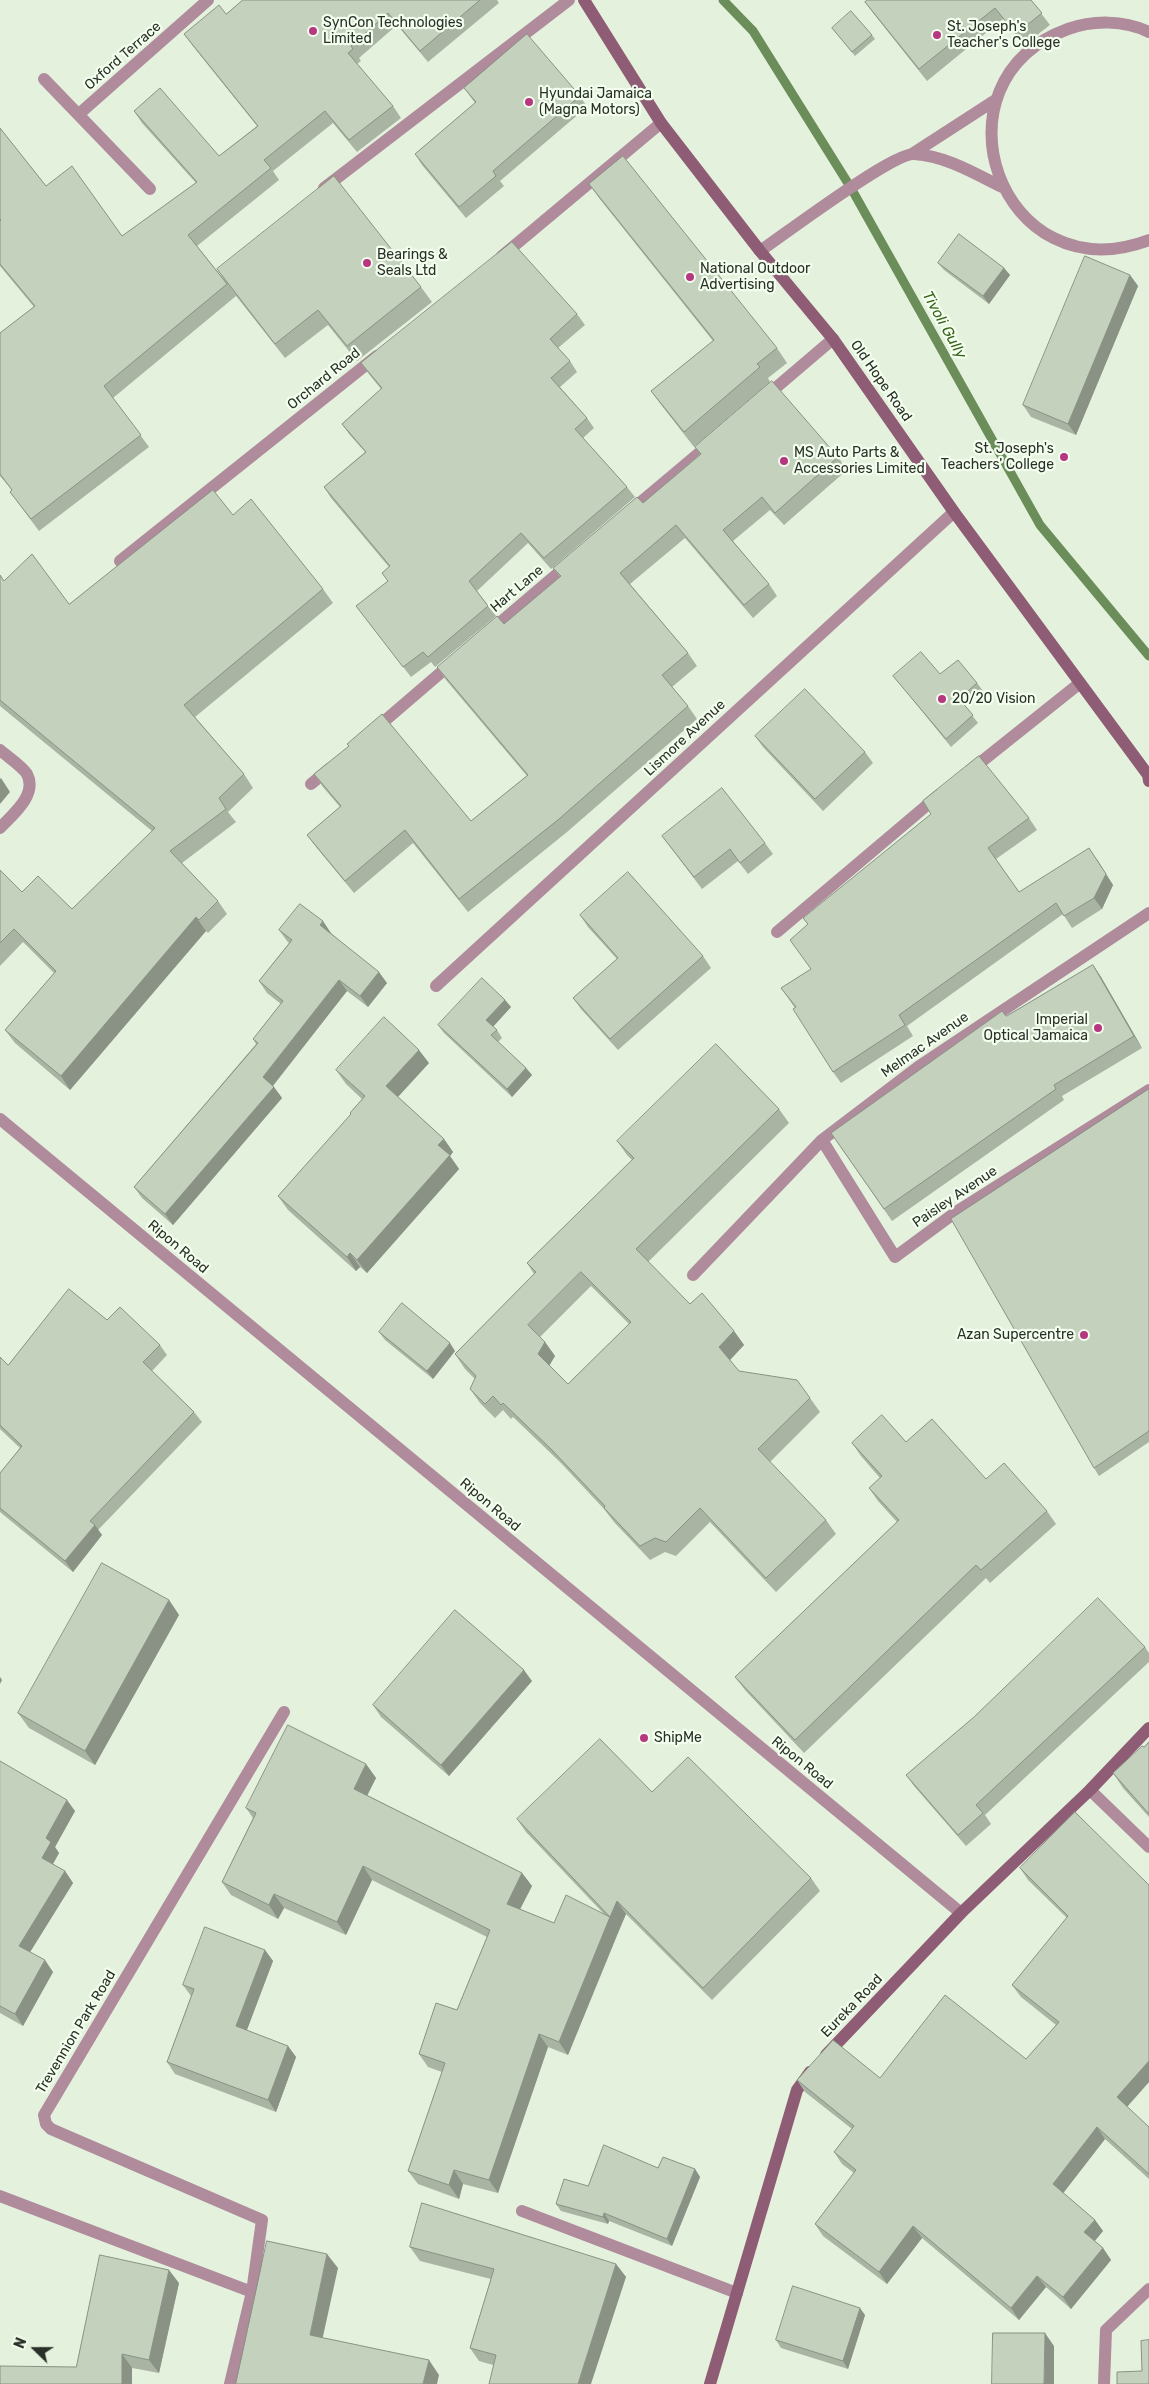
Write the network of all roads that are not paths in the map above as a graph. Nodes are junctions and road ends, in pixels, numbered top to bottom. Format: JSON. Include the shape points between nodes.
{"nodes":[{"id":1,"x":208,"y":0,"type":"edge"},
{"id":2,"x":569,"y":0,"type":"edge"},
{"id":3,"x":584,"y":0,"type":"edge"},
{"id":4,"x":1149,"y":32,"type":"edge"},
{"id":5,"x":44,"y":79,"type":"dead end"},
{"id":6,"x":997,"y":99,"type":"junction"},
{"id":7,"x":79,"y":114,"type":"junction"},
{"id":8,"x":661,"y":123,"type":"junction"},
{"id":9,"x":912,"y":154,"type":"junction"},
{"id":10,"x":1002,"y":187,"type":"junction"},
{"id":11,"x":150,"y":189,"type":"dead end"},
{"id":12,"x":313,"y":196,"type":"edge"},
{"id":13,"x":1149,"y":240,"type":"edge"},
{"id":14,"x":760,"y":251,"type":"junction"},
{"id":15,"x":491,"y":265,"type":"edge"},
{"id":16,"x":833,"y":339,"type":"junction"},
{"id":17,"x":391,"y":345,"type":"edge"},
{"id":18,"x":758,"y":404,"type":"edge"},
{"id":19,"x":720,"y":436,"type":"edge"},
{"id":20,"x":954,"y":512,"type":"junction"},
{"id":21,"x":621,"y":520,"type":"edge"},
{"id":22,"x":583,"y":552,"type":"edge"},
{"id":23,"x":120,"y":562,"type":"edge"},
{"id":24,"x":477,"y":642,"type":"edge"},
{"id":25,"x":462,"y":655,"type":"edge"},
{"id":26,"x":1080,"y":683,"type":"junction"},
{"id":27,"x":364,"y":739,"type":"edge"},
{"id":28,"x":0,"y":750,"type":"edge"},
{"id":29,"x":341,"y":758,"type":"edge"},
{"id":30,"x":1149,"y":775,"type":"edge"},
{"id":31,"x":1149,"y":781,"type":"edge"},
{"id":32,"x":311,"y":784,"type":"dead end"},
{"id":33,"x":0,"y":828,"type":"edge"},
{"id":34,"x":1149,"y":913,"type":"edge"},
{"id":35,"x":777,"y":932,"type":"dead end"},
{"id":36,"x":436,"y":986,"type":"dead end"},
{"id":37,"x":1149,"y":1090,"type":"edge"},
{"id":38,"x":0,"y":1119,"type":"edge"},
{"id":39,"x":822,"y":1140,"type":"junction"},
{"id":40,"x":693,"y":1275,"type":"dead end"},
{"id":41,"x":284,"y":1712,"type":"dead end"},
{"id":42,"x":1149,"y":1728,"type":"edge"},
{"id":43,"x":1090,"y":1790,"type":"junction"},
{"id":44,"x":1149,"y":1847,"type":"edge"},
{"id":45,"x":962,"y":1913,"type":"junction"},
{"id":46,"x":0,"y":2196,"type":"edge"},
{"id":47,"x":522,"y":2211,"type":"dead end"},
{"id":48,"x":1149,"y":2288,"type":"edge"},
{"id":49,"x":252,"y":2292,"type":"junction"},
{"id":50,"x":737,"y":2293,"type":"junction"},
{"id":51,"x":230,"y":2384,"type":"edge"},
{"id":52,"x":710,"y":2384,"type":"edge"},
{"id":53,"x":1104,"y":2384,"type":"edge"}],
"edges":[{"from":1,"to":7,"type":"street","name":"Oxford Terrace"},
{"from":2,"to":12,"type":"street"},
{"from":3,"to":8,"type":"main road","name":"Old Hope Road"},
{"from":4,"to":6,"type":"street","via":[[1120,24],[1098,23],[1076,26],[1056,34],[1036,45],[1020,60]]},
{"from":5,"to":7,"type":"street"},
{"from":6,"to":9,"type":"street"},
{"from":6,"to":10,"type":"street","via":[[991,144]]},
{"from":7,"to":11,"type":"street"},
{"from":8,"to":14,"type":"main road","name":"Old Hope Road"},
{"from":8,"to":15,"type":"street"},
{"from":9,"to":10,"type":"street","via":[[947,160]]},
{"from":9,"to":14,"type":"street","via":[[872,173]]},
{"from":10,"to":13,"type":"street","via":[[1030,222],[1068,244],[1111,250]]},
{"from":14,"to":16,"type":"main road","name":"Old Hope Road"},
{"from":16,"to":18,"type":"street"},
{"from":16,"to":20,"type":"main road","name":"Old Hope Road"},
{"from":17,"to":23,"type":"street","name":"Orchard Road"},
{"from":19,"to":21,"type":"street"},
{"from":20,"to":26,"type":"main road","name":"Old Hope Road"},
{"from":20,"to":36,"type":"street","name":"Lismore Avenue"},
{"from":22,"to":24,"type":"street","name":"Hart Lane"},
{"from":25,"to":27,"type":"street"},
{"from":26,"to":30,"type":"main road","name":"Old Hope Road"},
{"from":26,"to":35,"type":"street"},
{"from":28,"to":33,"type":"street","via":[[27,774],[30,789],[23,803]]},
{"from":29,"to":32,"type":"street"},
{"from":30,"to":31,"type":"main road","name":"Old Hope Road"},
{"from":34,"to":39,"type":"street","name":"Melmac Avenue","via":[[918,1067]]},
{"from":37,"to":39,"type":"street","name":"Paisley Avenue","via":[[956,1212],[895,1257]]},
{"from":38,"to":45,"type":"street","name":"Ripon Road"},
{"from":39,"to":40,"type":"street","name":"Melmac Avenue"},
{"from":41,"to":49,"type":"street","name":"Trevennion Park Road","via":[[44,2114],[51,2130],[262,2220]]},
{"from":42,"to":43,"type":"main road","name":"Eureka Road"},
{"from":43,"to":44,"type":"street"},
{"from":43,"to":45,"type":"main road","name":"Eureka Road"},
{"from":45,"to":50,"type":"main road","name":"Eureka Road","via":[[802,2080]]},
{"from":46,"to":49,"type":"street"},
{"from":47,"to":50,"type":"street"},
{"from":48,"to":53,"type":"street","via":[[1106,2330]]},
{"from":49,"to":51,"type":"street","name":"Trevennion Park Road"},
{"from":50,"to":52,"type":"main road","name":"Eureka Road"}]}
